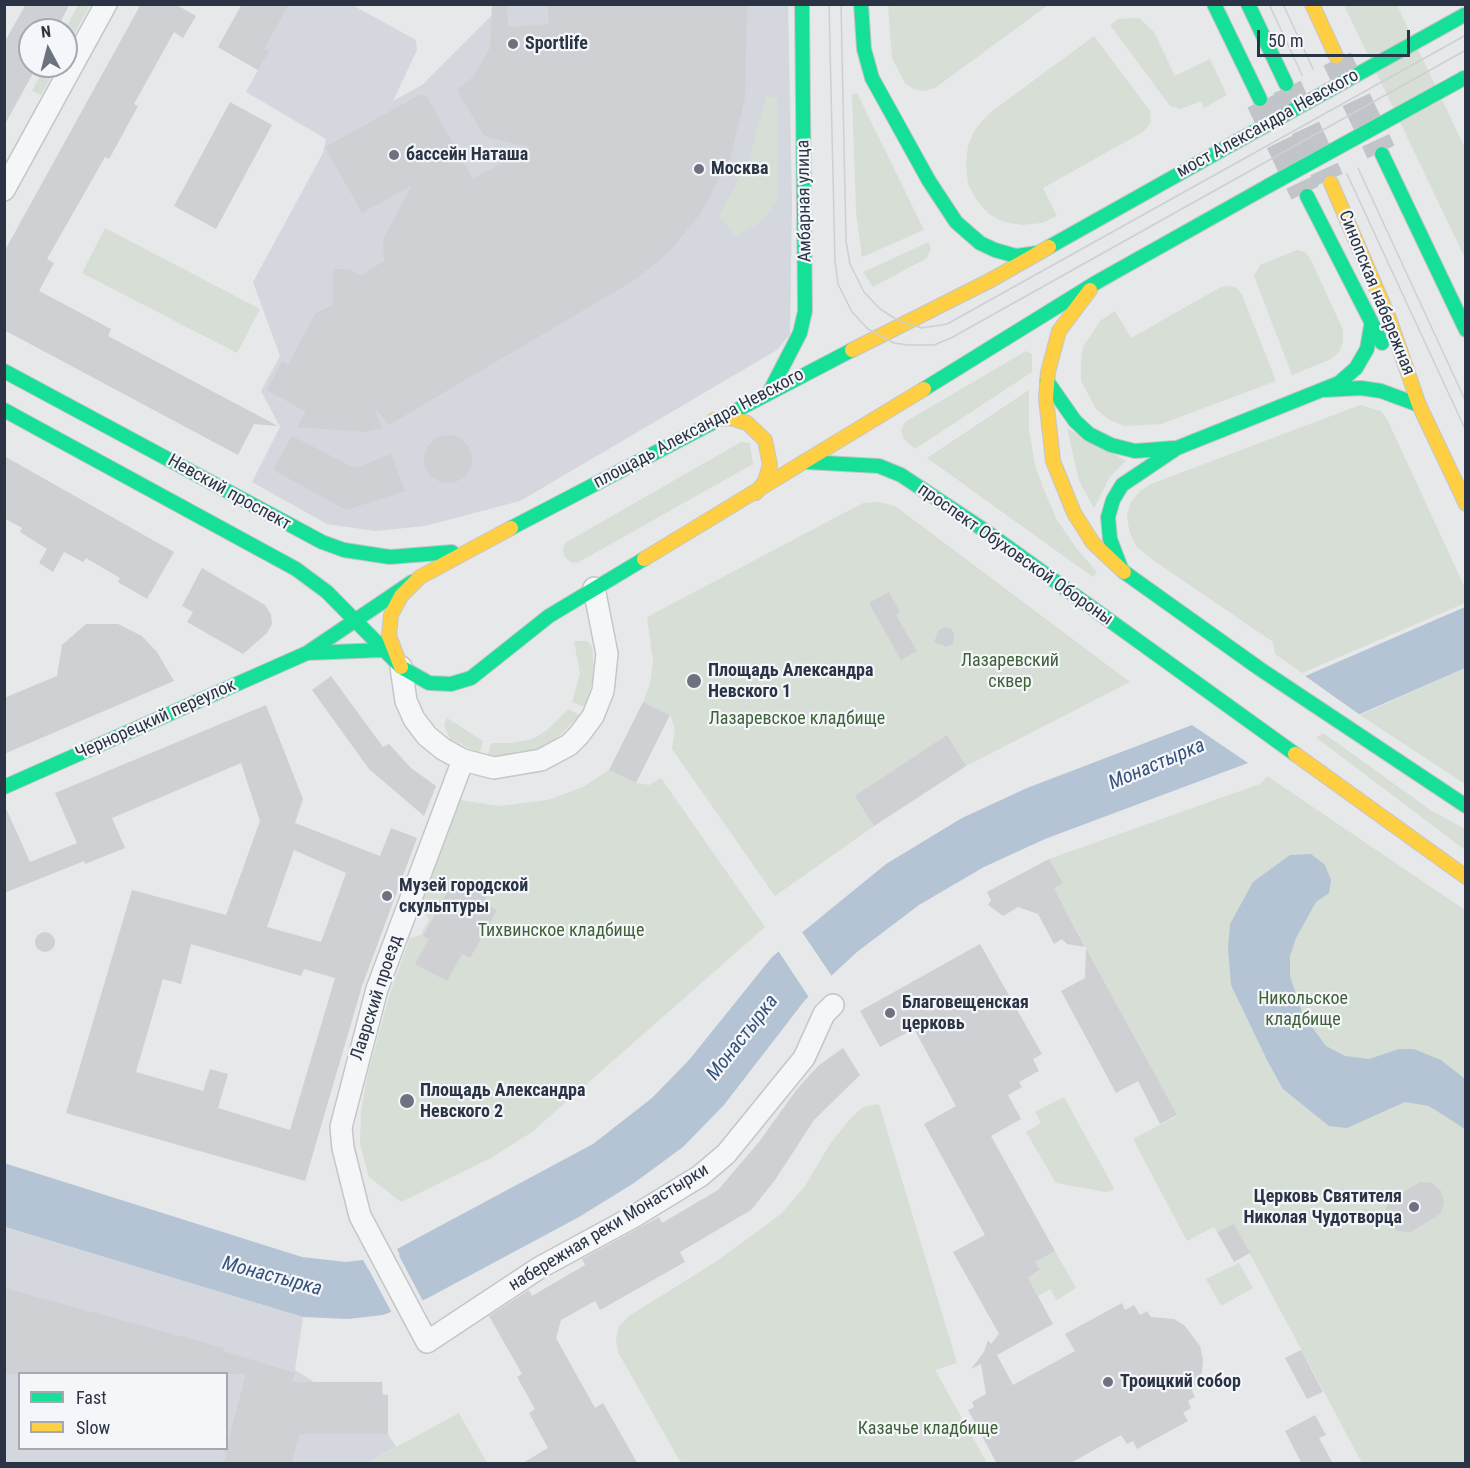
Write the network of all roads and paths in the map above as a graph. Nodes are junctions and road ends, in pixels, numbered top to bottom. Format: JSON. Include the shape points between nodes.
{"nodes":[{"id":1,"x":106,"y":4,"type":"edge"},
{"id":2,"x":802,"y":4,"type":"edge"},
{"id":3,"x":861,"y":4,"type":"edge"},
{"id":4,"x":1214,"y":4,"type":"edge"},
{"id":5,"x":1248,"y":4,"type":"edge"},
{"id":6,"x":1312,"y":4,"type":"edge"},
{"id":7,"x":1466,"y":14,"type":"edge"},
{"id":8,"x":1336,"y":56,"type":"tunnel mouth"},
{"id":9,"x":1466,"y":77,"type":"edge"},
{"id":10,"x":1286,"y":84,"type":"tunnel mouth"},
{"id":11,"x":1260,"y":99,"type":"tunnel mouth"},
{"id":12,"x":1382,"y":154,"type":"tunnel mouth"},
{"id":13,"x":1331,"y":183,"type":"tunnel mouth"},
{"id":14,"x":4,"y":190,"type":"edge"},
{"id":15,"x":1307,"y":196,"type":"tunnel mouth"},
{"id":16,"x":1070,"y":235,"type":"joint"},
{"id":17,"x":1038,"y":253,"type":"junction"},
{"id":18,"x":1097,"y":282,"type":"junction"},
{"id":19,"x":1371,"y":326,"type":"junction"},
{"id":20,"x":1466,"y":330,"type":"edge"},
{"id":21,"x":4,"y":371,"type":"edge"},
{"id":22,"x":1047,"y":381,"type":"junction"},
{"id":23,"x":1322,"y":390,"type":"junction"},
{"id":24,"x":770,"y":391,"type":"junction"},
{"id":25,"x":1419,"y":405,"type":"junction"},
{"id":26,"x":4,"y":410,"type":"edge"},
{"id":27,"x":714,"y":420,"type":"junction"},
{"id":28,"x":1177,"y":448,"type":"junction"},
{"id":29,"x":806,"y":462,"type":"junction"},
{"id":30,"x":756,"y":493,"type":"junction"},
{"id":31,"x":1466,"y":504,"type":"edge"},
{"id":32,"x":468,"y":549,"type":"junction"},
{"id":33,"x":1122,"y":571,"type":"junction"},
{"id":34,"x":420,"y":577,"type":"junction"},
{"id":35,"x":594,"y":588,"type":"junction"},
{"id":36,"x":353,"y":621,"type":"junction"},
{"id":37,"x":382,"y":650,"type":"junction"},
{"id":38,"x":307,"y":653,"type":"junction"},
{"id":39,"x":401,"y":667,"type":"junction"},
{"id":40,"x":463,"y":760,"type":"junction"},
{"id":41,"x":4,"y":787,"type":"edge"},
{"id":42,"x":1466,"y":806,"type":"edge"},
{"id":43,"x":1466,"y":877,"type":"edge"},
{"id":44,"x":833,"y":1005,"type":"dead end"},
{"id":45,"x":424,"y":1338,"type":"joint"}],
"edges":[{"from":1,"to":14,"type":"street"},
{"from":2,"to":24,"type":"main road","name":"Амбарная улица","via":[[805,311],[800,333]]},
{"from":3,"to":17,"type":"main road","via":[[864,49],[872,78],[957,222],[980,243],[995,250],[1016,256]]},
{"from":4,"to":11,"type":"main road"},
{"from":5,"to":10,"type":"main road"},
{"from":6,"to":8,"type":"main road"},
{"from":7,"to":16,"type":"main road","name":"мост Александра Невского","bridge":true},
{"from":9,"to":18,"type":"main road","bridge":true},
{"from":12,"to":20,"type":"main road"},
{"from":13,"to":25,"type":"main road","name":"Синопская набережная","via":[[1389,318]]},
{"from":15,"to":19,"type":"main road","name":"Синопская набережная"},
{"from":16,"to":17,"type":"main road","name":"площадь Александра Невского"},
{"from":17,"to":24,"type":"main road","name":"площадь Александра Невского"},
{"from":18,"to":22,"type":"main road","via":[[1059,331]]},
{"from":18,"to":29,"type":"main road"},
{"from":19,"to":23,"type":"main road","via":[[1367,349],[1356,368],[1339,383]]},
{"from":19,"to":25,"type":"main road","name":"Синопская набережная"},
{"from":21,"to":32,"type":"main road","name":"Невский проспект","via":[[322,542],[344,550],[390,557]]},
{"from":22,"to":28,"type":"main road","via":[[1075,422],[1100,440],[1135,451]]},
{"from":22,"to":33,"type":"main road","via":[[1048,429],[1061,486],[1093,543]]},
{"from":23,"to":25,"type":"main road","via":[[1381,391]]},
{"from":23,"to":28,"type":"main road"},
{"from":24,"to":27,"type":"main road","name":"площадь Александра Невского"},
{"from":25,"to":31,"type":"main road","name":"Синопская набережная"},
{"from":26,"to":36,"type":"main road","name":"Невский проспект","via":[[288,564],[327,592]]},
{"from":27,"to":30,"type":"main road","via":[[731,418],[747,423],[765,440],[770,465]]},
{"from":27,"to":32,"type":"main road","name":"площадь Александра Невского"},
{"from":28,"to":33,"type":"main road","via":[[1128,479],[1113,500],[1108,527]]},
{"from":29,"to":30,"type":"main road"},
{"from":29,"to":43,"type":"main road","name":"проспект Обуховской Обороны","via":[[879,466],[901,475],[984,530]]},
{"from":30,"to":35,"type":"main road"},
{"from":32,"to":34,"type":"main road","name":"площадь Александра Невского"},
{"from":33,"to":42,"type":"main road","via":[[1358,736]]},
{"from":34,"to":36,"type":"main road","name":"Чернорецкий переулок"},
{"from":34,"to":39,"type":"main road","name":"площадь Александра Невского","via":[[401,596],[391,615],[389,636]]},
{"from":35,"to":39,"type":"main road","via":[[549,616],[461,682],[429,683]]},
{"from":35,"to":40,"type":"street","name":"площадь Александра Невского","via":[[607,654],[606,677],[593,716],[579,735],[555,754],[527,765],[494,768]]},
{"from":36,"to":37,"type":"main road","name":"Невский проспект"},
{"from":36,"to":38,"type":"main road","name":"Чернорецкий переулок"},
{"from":37,"to":38,"type":"main road","name":"Чернорецкий переулок"},
{"from":37,"to":39,"type":"main road","name":"Невский проспект"},
{"from":38,"to":41,"type":"main road","name":"Чернорецкий переулок"},
{"from":39,"to":40,"type":"street","name":"площадь Александра Невского","via":[[406,701],[414,719],[427,736]]},
{"from":40,"to":45,"type":"street","name":"Лаврский проезд","via":[[378,989],[340,1127],[360,1215]]},
{"from":44,"to":45,"type":"street","name":"набережная реки Монастырки","via":[[824,1014],[804,1058],[726,1154],[700,1176]]}]}
